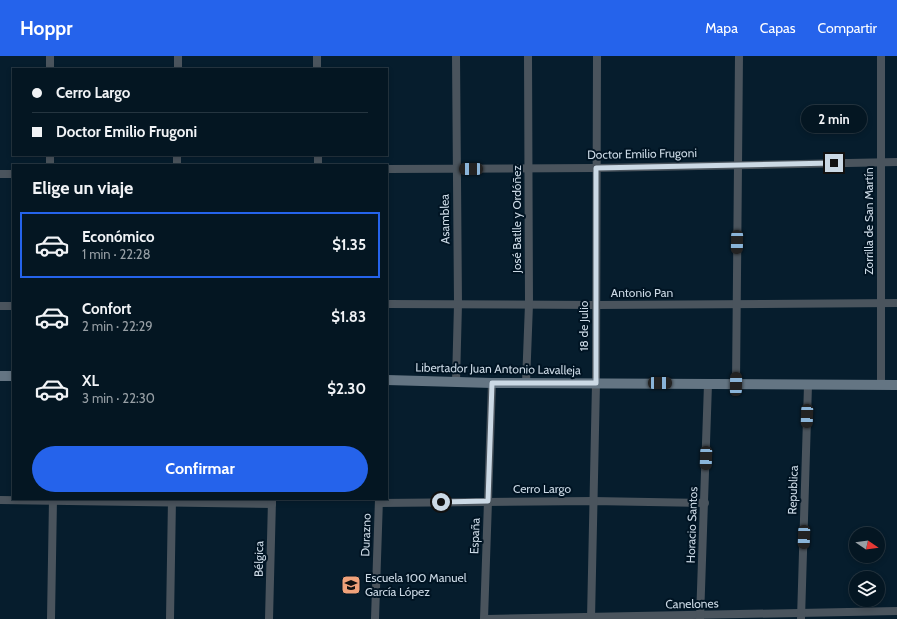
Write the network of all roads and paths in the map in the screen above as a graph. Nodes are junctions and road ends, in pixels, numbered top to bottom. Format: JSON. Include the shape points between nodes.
{"nodes":[{"id":1,"x":50,"y":56,"type":"edge"},
{"id":2,"x":178,"y":56,"type":"edge"},
{"id":3,"x":317,"y":56,"type":"edge"},
{"id":4,"x":456,"y":56,"type":"edge"},
{"id":5,"x":528,"y":56,"type":"edge"},
{"id":6,"x":597,"y":56,"type":"edge"},
{"id":7,"x":739,"y":56,"type":"edge"},
{"id":8,"x":881,"y":56,"type":"edge"},
{"id":9,"x":50,"y":68,"type":"edge"},
{"id":10,"x":178,"y":68,"type":"edge"},
{"id":11,"x":317,"y":68,"type":"edge"},
{"id":12,"x":897,"y":162,"type":"edge"},
{"id":13,"x":881,"y":163,"type":"junction"},
{"id":14,"x":738,"y":164,"type":"junction"},
{"id":15,"x":529,"y":168,"type":"junction"},
{"id":16,"x":596,"y":168,"type":"junction"},
{"id":17,"x":388,"y":169,"type":"edge"},
{"id":18,"x":456,"y":169,"type":"junction"},
{"id":19,"x":0,"y":174,"type":"edge"},
{"id":20,"x":12,"y":174,"type":"edge"},
{"id":21,"x":881,"y":303,"type":"junction"},
{"id":22,"x":897,"y":303,"type":"edge"},
{"id":23,"x":388,"y":304,"type":"edge"},
{"id":24,"x":458,"y":304,"type":"junction"},
{"id":25,"x":528,"y":304,"type":"junction"},
{"id":26,"x":596,"y":305,"type":"junction"},
{"id":27,"x":736,"y":305,"type":"junction"},
{"id":28,"x":0,"y":306,"type":"edge"},
{"id":29,"x":12,"y":306,"type":"edge"},
{"id":30,"x":0,"y":376,"type":"edge"},
{"id":31,"x":12,"y":376,"type":"edge"},
{"id":32,"x":388,"y":380,"type":"edge"},
{"id":33,"x":456,"y":382,"type":"junction"},
{"id":34,"x":492,"y":383,"type":"junction"},
{"id":35,"x":526,"y":383,"type":"junction"},
{"id":36,"x":596,"y":383,"type":"junction"},
{"id":37,"x":708,"y":384,"type":"junction"},
{"id":38,"x":736,"y":384,"type":"junction"},
{"id":39,"x":808,"y":385,"type":"junction"},
{"id":40,"x":881,"y":385,"type":"junction"},
{"id":41,"x":897,"y":385,"type":"edge"},
{"id":42,"x":0,"y":500,"type":"edge"},
{"id":43,"x":52,"y":500,"type":"edge"},
{"id":44,"x":172,"y":501,"type":"edge"},
{"id":45,"x":379,"y":501,"type":"edge"},
{"id":46,"x":488,"y":501,"type":"junction"},
{"id":47,"x":594,"y":501,"type":"junction"},
{"id":48,"x":272,"y":502,"type":"edge"},
{"id":49,"x":705,"y":503,"type":"junction"},
{"id":50,"x":897,"y":611,"type":"edge"},
{"id":51,"x":802,"y":616,"type":"edge"},
{"id":52,"x":700,"y":617,"type":"edge"},
{"id":53,"x":591,"y":618,"type":"edge"},
{"id":54,"x":51,"y":619,"type":"edge"},
{"id":55,"x":170,"y":619,"type":"edge"},
{"id":56,"x":269,"y":619,"type":"edge"},
{"id":57,"x":375,"y":619,"type":"edge"},
{"id":58,"x":485,"y":619,"type":"edge"}],
"edges":[{"from":1,"to":9,"type":"street"},
{"from":2,"to":10,"type":"street"},
{"from":3,"to":11,"type":"street"},
{"from":4,"to":18,"type":"street","name":"Asamblea"},
{"from":5,"to":15,"type":"street","name":"José Batlle y Ordóñez"},
{"from":6,"to":16,"type":"street","name":"18 de Julio"},
{"from":7,"to":14,"type":"street"},
{"from":8,"to":13,"type":"street","name":"Zorrilla de San Martín"},
{"from":12,"to":13,"type":"street","name":"Doctor Emilio Frugoni"},
{"from":13,"to":14,"type":"street","name":"Doctor Emilio Frugoni"},
{"from":13,"to":21,"type":"street","name":"Zorrilla de San Martín"},
{"from":14,"to":16,"type":"street","name":"Doctor Emilio Frugoni"},
{"from":14,"to":27,"type":"street"},
{"from":15,"to":16,"type":"street","name":"Doctor Emilio Frugoni"},
{"from":15,"to":18,"type":"street","name":"Doctor Emilio Frugoni"},
{"from":15,"to":25,"type":"street","name":"José Batlle y Ordóñez"},
{"from":16,"to":26,"type":"street","name":"18 de Julio"},
{"from":17,"to":18,"type":"street","name":"Doctor Emilio Frugoni"},
{"from":18,"to":24,"type":"street","name":"Asamblea"},
{"from":19,"to":20,"type":"street"},
{"from":21,"to":22,"type":"street","name":"Antonio Pan"},
{"from":21,"to":27,"type":"street","name":"Antonio Pan"},
{"from":21,"to":40,"type":"street","name":"Zorrilla de San Martín"},
{"from":23,"to":24,"type":"street","name":"Antonio Pan"},
{"from":24,"to":25,"type":"street","name":"Antonio Pan"},
{"from":24,"to":33,"type":"street","name":"Asamblea"},
{"from":25,"to":26,"type":"street","name":"Antonio Pan"},
{"from":25,"to":35,"type":"street","name":"José Batlle y Ordóñez"},
{"from":26,"to":27,"type":"street","name":"Antonio Pan"},
{"from":26,"to":36,"type":"street","name":"18 de Julio"},
{"from":27,"to":38,"type":"street"},
{"from":28,"to":29,"type":"street"},
{"from":30,"to":31,"type":"street"},
{"from":32,"to":33,"type":"street","name":"Libertador Juan Antonio Lavalleja"},
{"from":33,"to":34,"type":"street","name":"Libertador Juan Antonio Lavalleja"},
{"from":34,"to":35,"type":"street","name":"Libertador Juan Antonio Lavalleja"},
{"from":34,"to":46,"type":"street","name":"España"},
{"from":35,"to":36,"type":"street","name":"Libertador Juan Antonio Lavalleja"},
{"from":36,"to":37,"type":"street","name":"Libertador Juan Antonio Lavalleja"},
{"from":36,"to":47,"type":"street","name":"18 de Julio"},
{"from":37,"to":38,"type":"street","name":"Libertador Juan Antonio Lavalleja"},
{"from":37,"to":49,"type":"street","name":"Horacio Santos"},
{"from":38,"to":39,"type":"street","name":"Libertador Juan Antonio Lavalleja"},
{"from":39,"to":40,"type":"street","name":"Libertador Juan Antonio Lavalleja"},
{"from":39,"to":51,"type":"street","name":"Republica"},
{"from":40,"to":41,"type":"street","name":"Libertador Juan Antonio Lavalleja"},
{"from":42,"to":43,"type":"street"},
{"from":43,"to":44,"type":"street"},
{"from":43,"to":54,"type":"street"},
{"from":44,"to":48,"type":"street"},
{"from":44,"to":55,"type":"street"},
{"from":45,"to":46,"type":"street","name":"Cerro Largo"},
{"from":45,"to":57,"type":"street","name":"Durazno"},
{"from":46,"to":47,"type":"street","name":"Cerro Largo"},
{"from":46,"to":58,"type":"street","name":"España"},
{"from":47,"to":49,"type":"street","name":"Cerro Largo"},
{"from":47,"to":53,"type":"street","name":"18 de Julio"},
{"from":48,"to":56,"type":"street","name":"Bélgica"},
{"from":49,"to":52,"type":"street","name":"Horacio Santos"},
{"from":50,"to":51,"type":"street","name":"Canelones"},
{"from":51,"to":52,"type":"street","name":"Canelones"},
{"from":52,"to":53,"type":"street","name":"Canelones"},
{"from":53,"to":58,"type":"street","name":"Canelones"}]}
